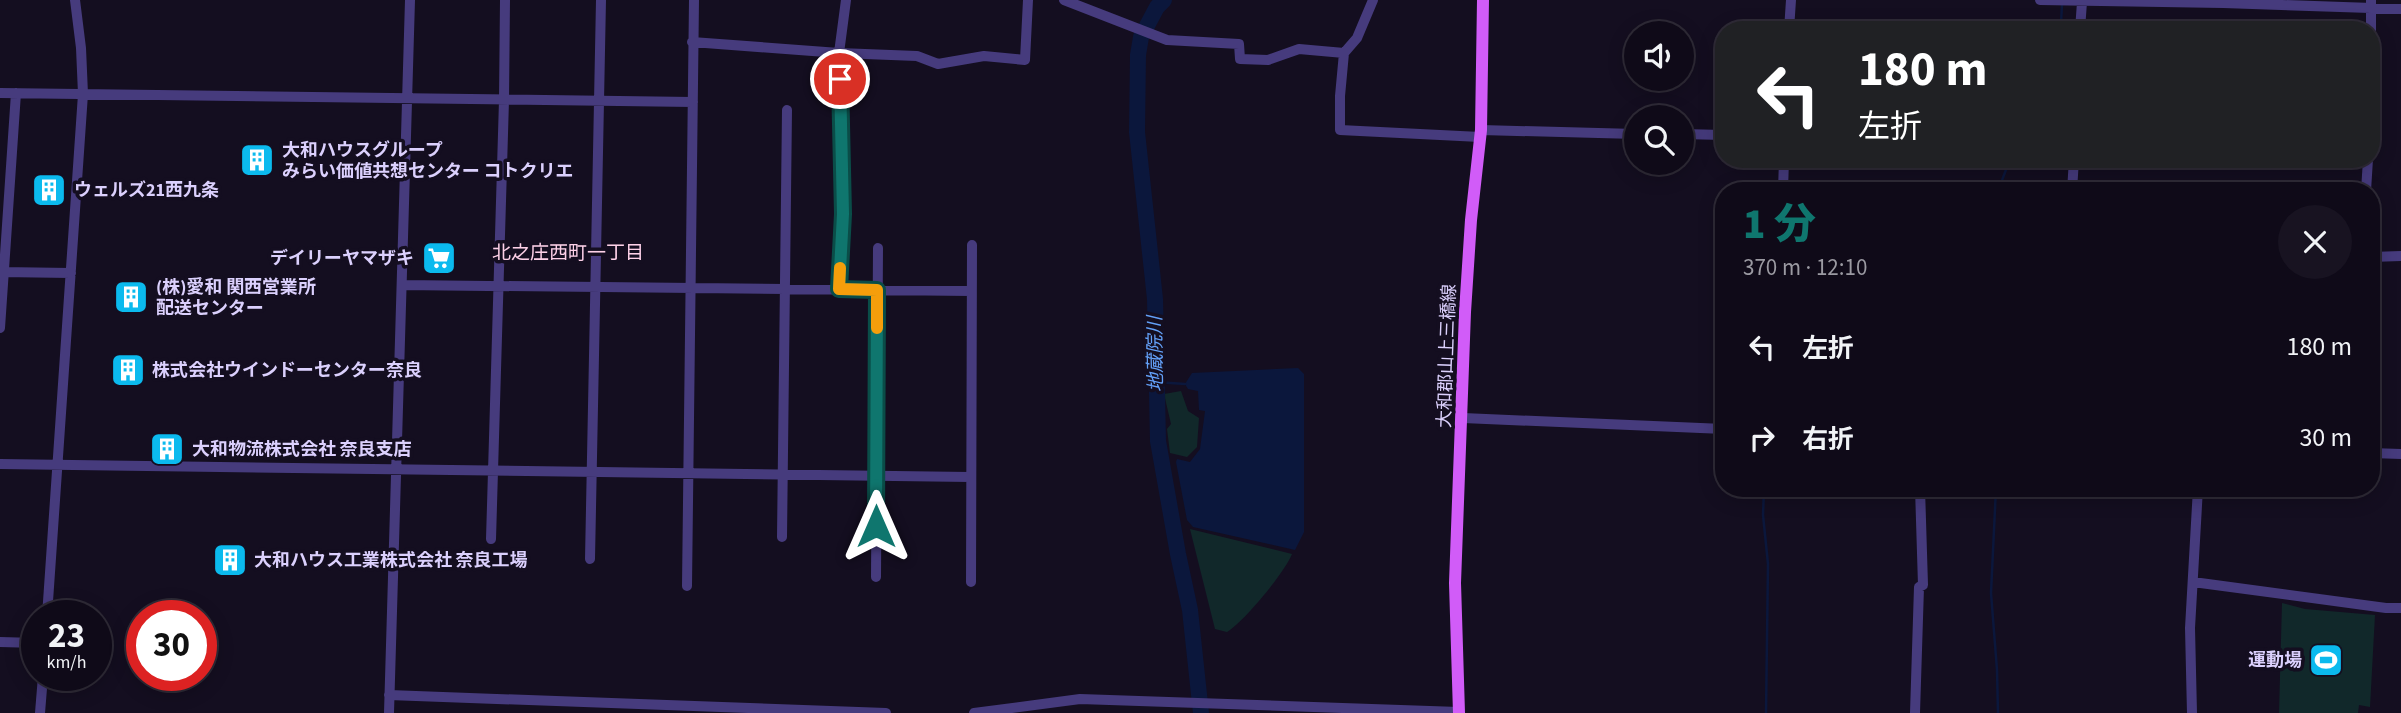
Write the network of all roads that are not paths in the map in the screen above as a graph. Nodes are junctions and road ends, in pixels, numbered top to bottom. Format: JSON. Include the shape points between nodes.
{"nodes":[{"id":1,"x":75,"y":0,"type":"edge"},
{"id":2,"x":410,"y":0,"type":"edge"},
{"id":3,"x":505,"y":0,"type":"edge"},
{"id":4,"x":601,"y":0,"type":"edge"},
{"id":5,"x":694,"y":0,"type":"edge"},
{"id":6,"x":846,"y":0,"type":"edge"},
{"id":7,"x":1028,"y":0,"type":"edge"},
{"id":8,"x":1064,"y":0,"type":"edge"},
{"id":9,"x":1373,"y":0,"type":"edge"},
{"id":10,"x":1483,"y":0,"type":"edge"},
{"id":11,"x":1791,"y":0,"type":"edge"},
{"id":12,"x":2040,"y":0,"type":"edge"},
{"id":13,"x":2082,"y":2,"type":"junction"},
{"id":14,"x":2371,"y":4,"type":"edge"},
{"id":15,"x":2401,"y":9,"type":"edge"},
{"id":16,"x":1790,"y":21,"type":"edge"},
{"id":17,"x":2081,"y":21,"type":"edge"},
{"id":18,"x":692,"y":42,"type":"junction"},
{"id":19,"x":839,"y":52,"type":"junction"},
{"id":20,"x":1344,"y":53,"type":"junction"},
{"id":21,"x":0,"y":93,"type":"edge"},
{"id":22,"x":16,"y":93,"type":"junction"},
{"id":23,"x":83,"y":94,"type":"junction"},
{"id":24,"x":408,"y":97,"type":"junction"},
{"id":25,"x":504,"y":100,"type":"junction"},
{"id":26,"x":599,"y":102,"type":"junction"},
{"id":27,"x":693,"y":102,"type":"junction"},
{"id":28,"x":787,"y":110,"type":"dead end"},
{"id":29,"x":1481,"y":133,"type":"junction"},
{"id":30,"x":1624,"y":134,"type":"edge"},
{"id":31,"x":1694,"y":134,"type":"edge"},
{"id":32,"x":1715,"y":135,"type":"edge"},
{"id":33,"x":972,"y":245,"type":"dead end"},
{"id":34,"x":878,"y":248,"type":"dead end"},
{"id":35,"x":2401,"y":256,"type":"edge"},
{"id":36,"x":2380,"y":257,"type":"edge"},
{"id":37,"x":2,"y":272,"type":"edge"},
{"id":38,"x":71,"y":272,"type":"junction"},
{"id":39,"x":402,"y":285,"type":"junction"},
{"id":40,"x":499,"y":285,"type":"junction"},
{"id":41,"x":595,"y":287,"type":"junction"},
{"id":42,"x":690,"y":287,"type":"junction"},
{"id":43,"x":784,"y":288,"type":"junction"},
{"id":44,"x":839,"y":289,"type":"junction"},
{"id":45,"x":877,"y":290,"type":"junction"},
{"id":46,"x":971,"y":291,"type":"junction"},
{"id":47,"x":0,"y":328,"type":"edge"},
{"id":48,"x":1463,"y":418,"type":"junction"},
{"id":49,"x":1715,"y":429,"type":"edge"},
{"id":50,"x":2380,"y":453,"type":"edge"},
{"id":51,"x":2401,"y":454,"type":"edge"},
{"id":52,"x":0,"y":464,"type":"edge"},
{"id":53,"x":58,"y":466,"type":"junction"},
{"id":54,"x":397,"y":470,"type":"junction"},
{"id":55,"x":493,"y":472,"type":"junction"},
{"id":56,"x":591,"y":472,"type":"junction"},
{"id":57,"x":688,"y":472,"type":"junction"},
{"id":58,"x":782,"y":474,"type":"junction"},
{"id":59,"x":876,"y":475,"type":"junction"},
{"id":60,"x":970,"y":477,"type":"junction"},
{"id":61,"x":1920,"y":497,"type":"edge"},
{"id":62,"x":2198,"y":497,"type":"edge"},
{"id":63,"x":782,"y":537,"type":"dead end"},
{"id":64,"x":491,"y":538,"type":"dead end"},
{"id":65,"x":590,"y":559,"type":"dead end"},
{"id":66,"x":876,"y":577,"type":"dead end"},
{"id":67,"x":971,"y":582,"type":"dead end"},
{"id":68,"x":2193,"y":582,"type":"junction"},
{"id":69,"x":687,"y":586,"type":"dead end"},
{"id":70,"x":48,"y":600,"type":"edge"},
{"id":71,"x":2401,"y":608,"type":"edge"},
{"id":72,"x":0,"y":642,"type":"edge"},
{"id":73,"x":21,"y":643,"type":"edge"},
{"id":74,"x":42,"y":691,"type":"edge"},
{"id":75,"x":389,"y":695,"type":"junction"},
{"id":76,"x":40,"y":713,"type":"edge"},
{"id":77,"x":389,"y":713,"type":"edge"},
{"id":78,"x":886,"y":713,"type":"edge"},
{"id":79,"x":974,"y":713,"type":"edge"},
{"id":80,"x":1459,"y":713,"type":"edge"},
{"id":81,"x":1915,"y":713,"type":"edge"},
{"id":82,"x":2192,"y":713,"type":"edge"}],
"edges":[{"from":1,"to":23,"type":"street"},
{"from":2,"to":24,"type":"street"},
{"from":3,"to":25,"type":"street"},
{"from":4,"to":26,"type":"street"},
{"from":5,"to":18,"type":"street"},
{"from":6,"to":19,"type":"street"},
{"from":7,"to":19,"type":"street","via":[[1025,60],[984,56],[938,64],[917,56]]},
{"from":8,"to":20,"type":"street","via":[[1167,40],[1239,44],[1240,58],[1268,60],[1299,49]]},
{"from":9,"to":20,"type":"street","via":[[1357,38]]},
{"from":10,"to":29,"type":"main road","name":"大和郡山上三橋線"},
{"from":11,"to":16,"type":"street"},
{"from":12,"to":13,"type":"street"},
{"from":13,"to":14,"type":"street"},
{"from":13,"to":17,"type":"street"},
{"from":14,"to":15,"type":"street"},
{"from":18,"to":19,"type":"street"},
{"from":18,"to":27,"type":"street"},
{"from":19,"to":44,"type":"street","via":[[843,214]]},
{"from":20,"to":29,"type":"street","via":[[1340,130]]},
{"from":21,"to":22,"type":"street"},
{"from":22,"to":23,"type":"street"},
{"from":22,"to":37,"type":"street"},
{"from":23,"to":24,"type":"street"},
{"from":23,"to":38,"type":"street"},
{"from":24,"to":25,"type":"street"},
{"from":24,"to":39,"type":"street"},
{"from":25,"to":26,"type":"street"},
{"from":25,"to":40,"type":"street"},
{"from":26,"to":27,"type":"street"},
{"from":26,"to":41,"type":"street"},
{"from":27,"to":42,"type":"street"},
{"from":28,"to":43,"type":"street"},
{"from":29,"to":30,"type":"street"},
{"from":29,"to":48,"type":"main road","name":"大和郡山上三橋線","via":[[1465,312]]},
{"from":31,"to":32,"type":"street"},
{"from":33,"to":46,"type":"street"},
{"from":34,"to":45,"type":"street"},
{"from":35,"to":36,"type":"street"},
{"from":37,"to":38,"type":"street"},
{"from":37,"to":47,"type":"street"},
{"from":38,"to":53,"type":"street"},
{"from":39,"to":40,"type":"street"},
{"from":39,"to":54,"type":"street"},
{"from":40,"to":41,"type":"street"},
{"from":40,"to":55,"type":"street"},
{"from":41,"to":42,"type":"street"},
{"from":41,"to":56,"type":"street"},
{"from":42,"to":43,"type":"street"},
{"from":42,"to":57,"type":"street"},
{"from":43,"to":44,"type":"street"},
{"from":43,"to":58,"type":"street"},
{"from":44,"to":45,"type":"street"},
{"from":45,"to":46,"type":"street"},
{"from":45,"to":59,"type":"street"},
{"from":46,"to":60,"type":"street"},
{"from":48,"to":49,"type":"street"},
{"from":48,"to":80,"type":"main road","name":"大和郡山上三橋線","via":[[1455,583]]},
{"from":50,"to":51,"type":"street"},
{"from":52,"to":53,"type":"street"},
{"from":53,"to":54,"type":"street"},
{"from":53,"to":70,"type":"street"},
{"from":54,"to":55,"type":"street"},
{"from":54,"to":75,"type":"street"},
{"from":55,"to":56,"type":"street"},
{"from":55,"to":64,"type":"street"},
{"from":56,"to":57,"type":"street"},
{"from":56,"to":65,"type":"street"},
{"from":57,"to":58,"type":"street"},
{"from":57,"to":69,"type":"street"},
{"from":58,"to":59,"type":"street"},
{"from":58,"to":63,"type":"street"},
{"from":59,"to":60,"type":"street"},
{"from":59,"to":66,"type":"street"},
{"from":60,"to":67,"type":"street"},
{"from":61,"to":81,"type":"street","via":[[1923,585],[1919,587]]},
{"from":62,"to":68,"type":"street"},
{"from":68,"to":71,"type":"street"},
{"from":68,"to":82,"type":"street"},
{"from":72,"to":73,"type":"street"},
{"from":74,"to":76,"type":"street"},
{"from":75,"to":77,"type":"street"},
{"from":75,"to":78,"type":"street"},
{"from":79,"to":80,"type":"street","via":[[1080,699]]}]}
